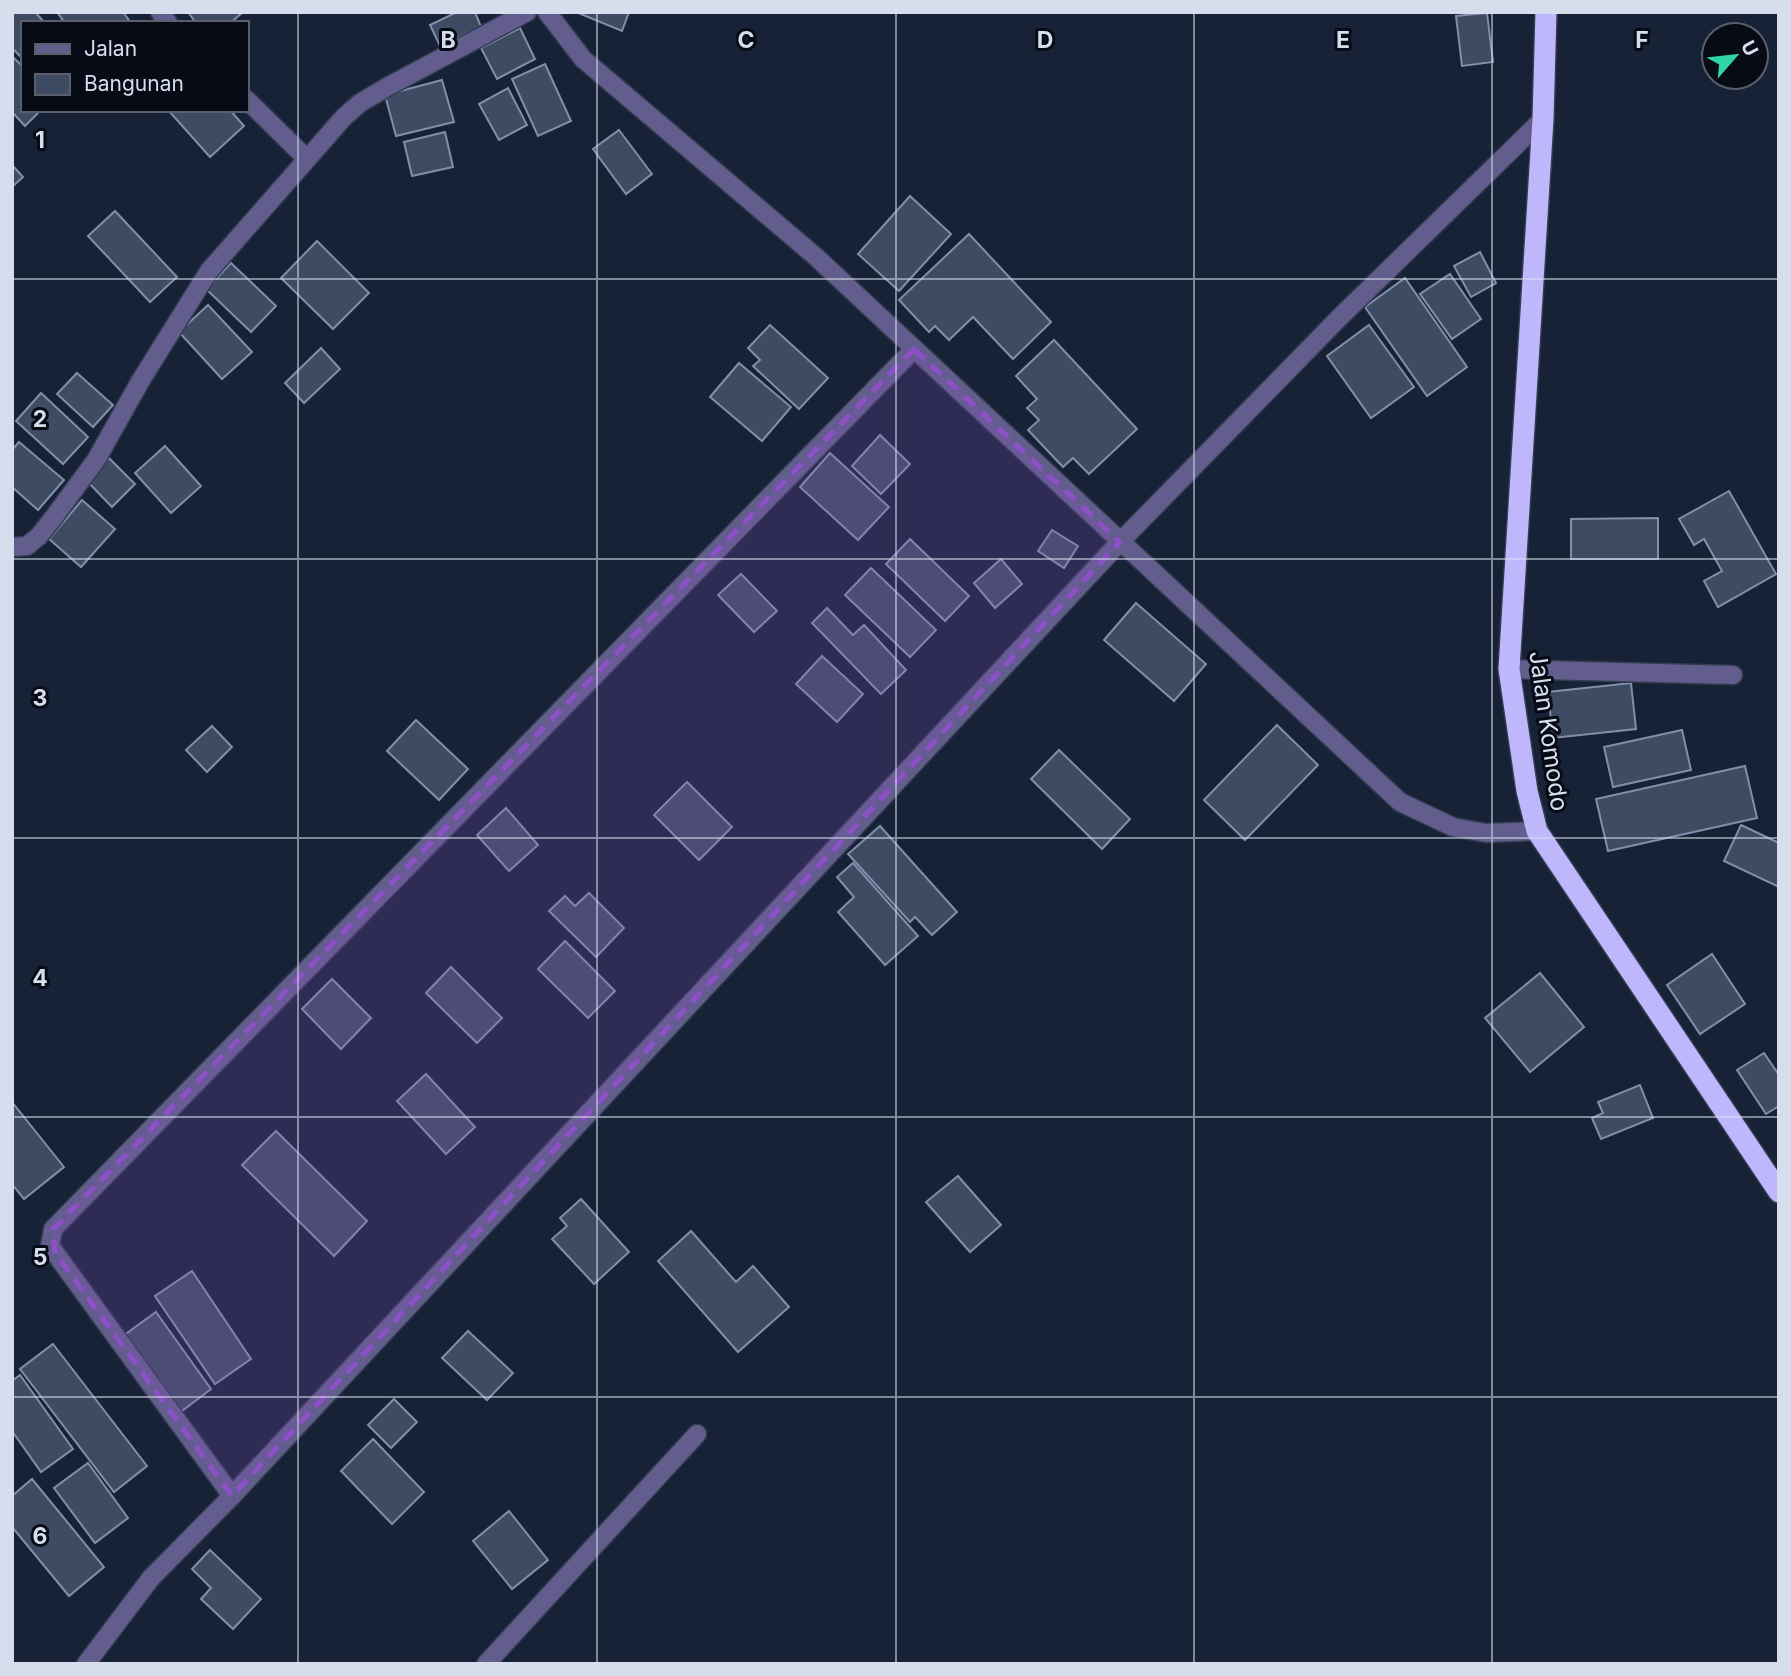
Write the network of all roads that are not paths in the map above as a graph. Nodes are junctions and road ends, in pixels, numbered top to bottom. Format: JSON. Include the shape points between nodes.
{"nodes":[{"id":1,"x":527,"y":12,"type":"edge"},
{"id":2,"x":547,"y":12,"type":"edge"},
{"id":3,"x":1546,"y":12,"type":"edge"},
{"id":4,"x":248,"y":101,"type":"edge"},
{"id":5,"x":1544,"y":119,"type":"junction"},
{"id":6,"x":307,"y":159,"type":"junction"},
{"id":7,"x":914,"y":349,"type":"junction"},
{"id":8,"x":1120,"y":542,"type":"junction"},
{"id":9,"x":12,"y":547,"type":"edge"},
{"id":10,"x":1509,"y":669,"type":"junction"},
{"id":11,"x":1733,"y":675,"type":"dead end"},
{"id":12,"x":1537,"y":831,"type":"junction"},
{"id":13,"x":1779,"y":1192,"type":"edge"},
{"id":14,"x":697,"y":1434,"type":"dead end"},
{"id":15,"x":232,"y":1496,"type":"junction"},
{"id":16,"x":86,"y":1664,"type":"edge"},
{"id":17,"x":486,"y":1664,"type":"edge"}],
"edges":[{"from":1,"to":6,"type":"street","via":[[360,103]]},
{"from":2,"to":7,"type":"street","via":[[583,59],[815,256]]},
{"from":3,"to":5,"type":"highway","name":"Jalan Komodo"},
{"from":4,"to":6,"type":"street"},
{"from":5,"to":8,"type":"street","via":[[1339,318]]},
{"from":5,"to":10,"type":"highway","name":"Jalan Komodo"},
{"from":6,"to":9,"type":"street","via":[[209,271],[96,460],[54,517],[27,546]]},
{"from":7,"to":8,"type":"street"},
{"from":7,"to":15,"type":"street","via":[[53,1229],[50,1246]]},
{"from":8,"to":12,"type":"street","via":[[1400,802],[1453,827],[1486,833]]},
{"from":8,"to":15,"type":"street"},
{"from":10,"to":11,"type":"street"},
{"from":10,"to":12,"type":"highway","name":"Jalan Komodo"},
{"from":12,"to":13,"type":"highway","name":"Jalan Komodo"},
{"from":14,"to":17,"type":"street"},
{"from":15,"to":16,"type":"street","via":[[151,1578]]}]}
